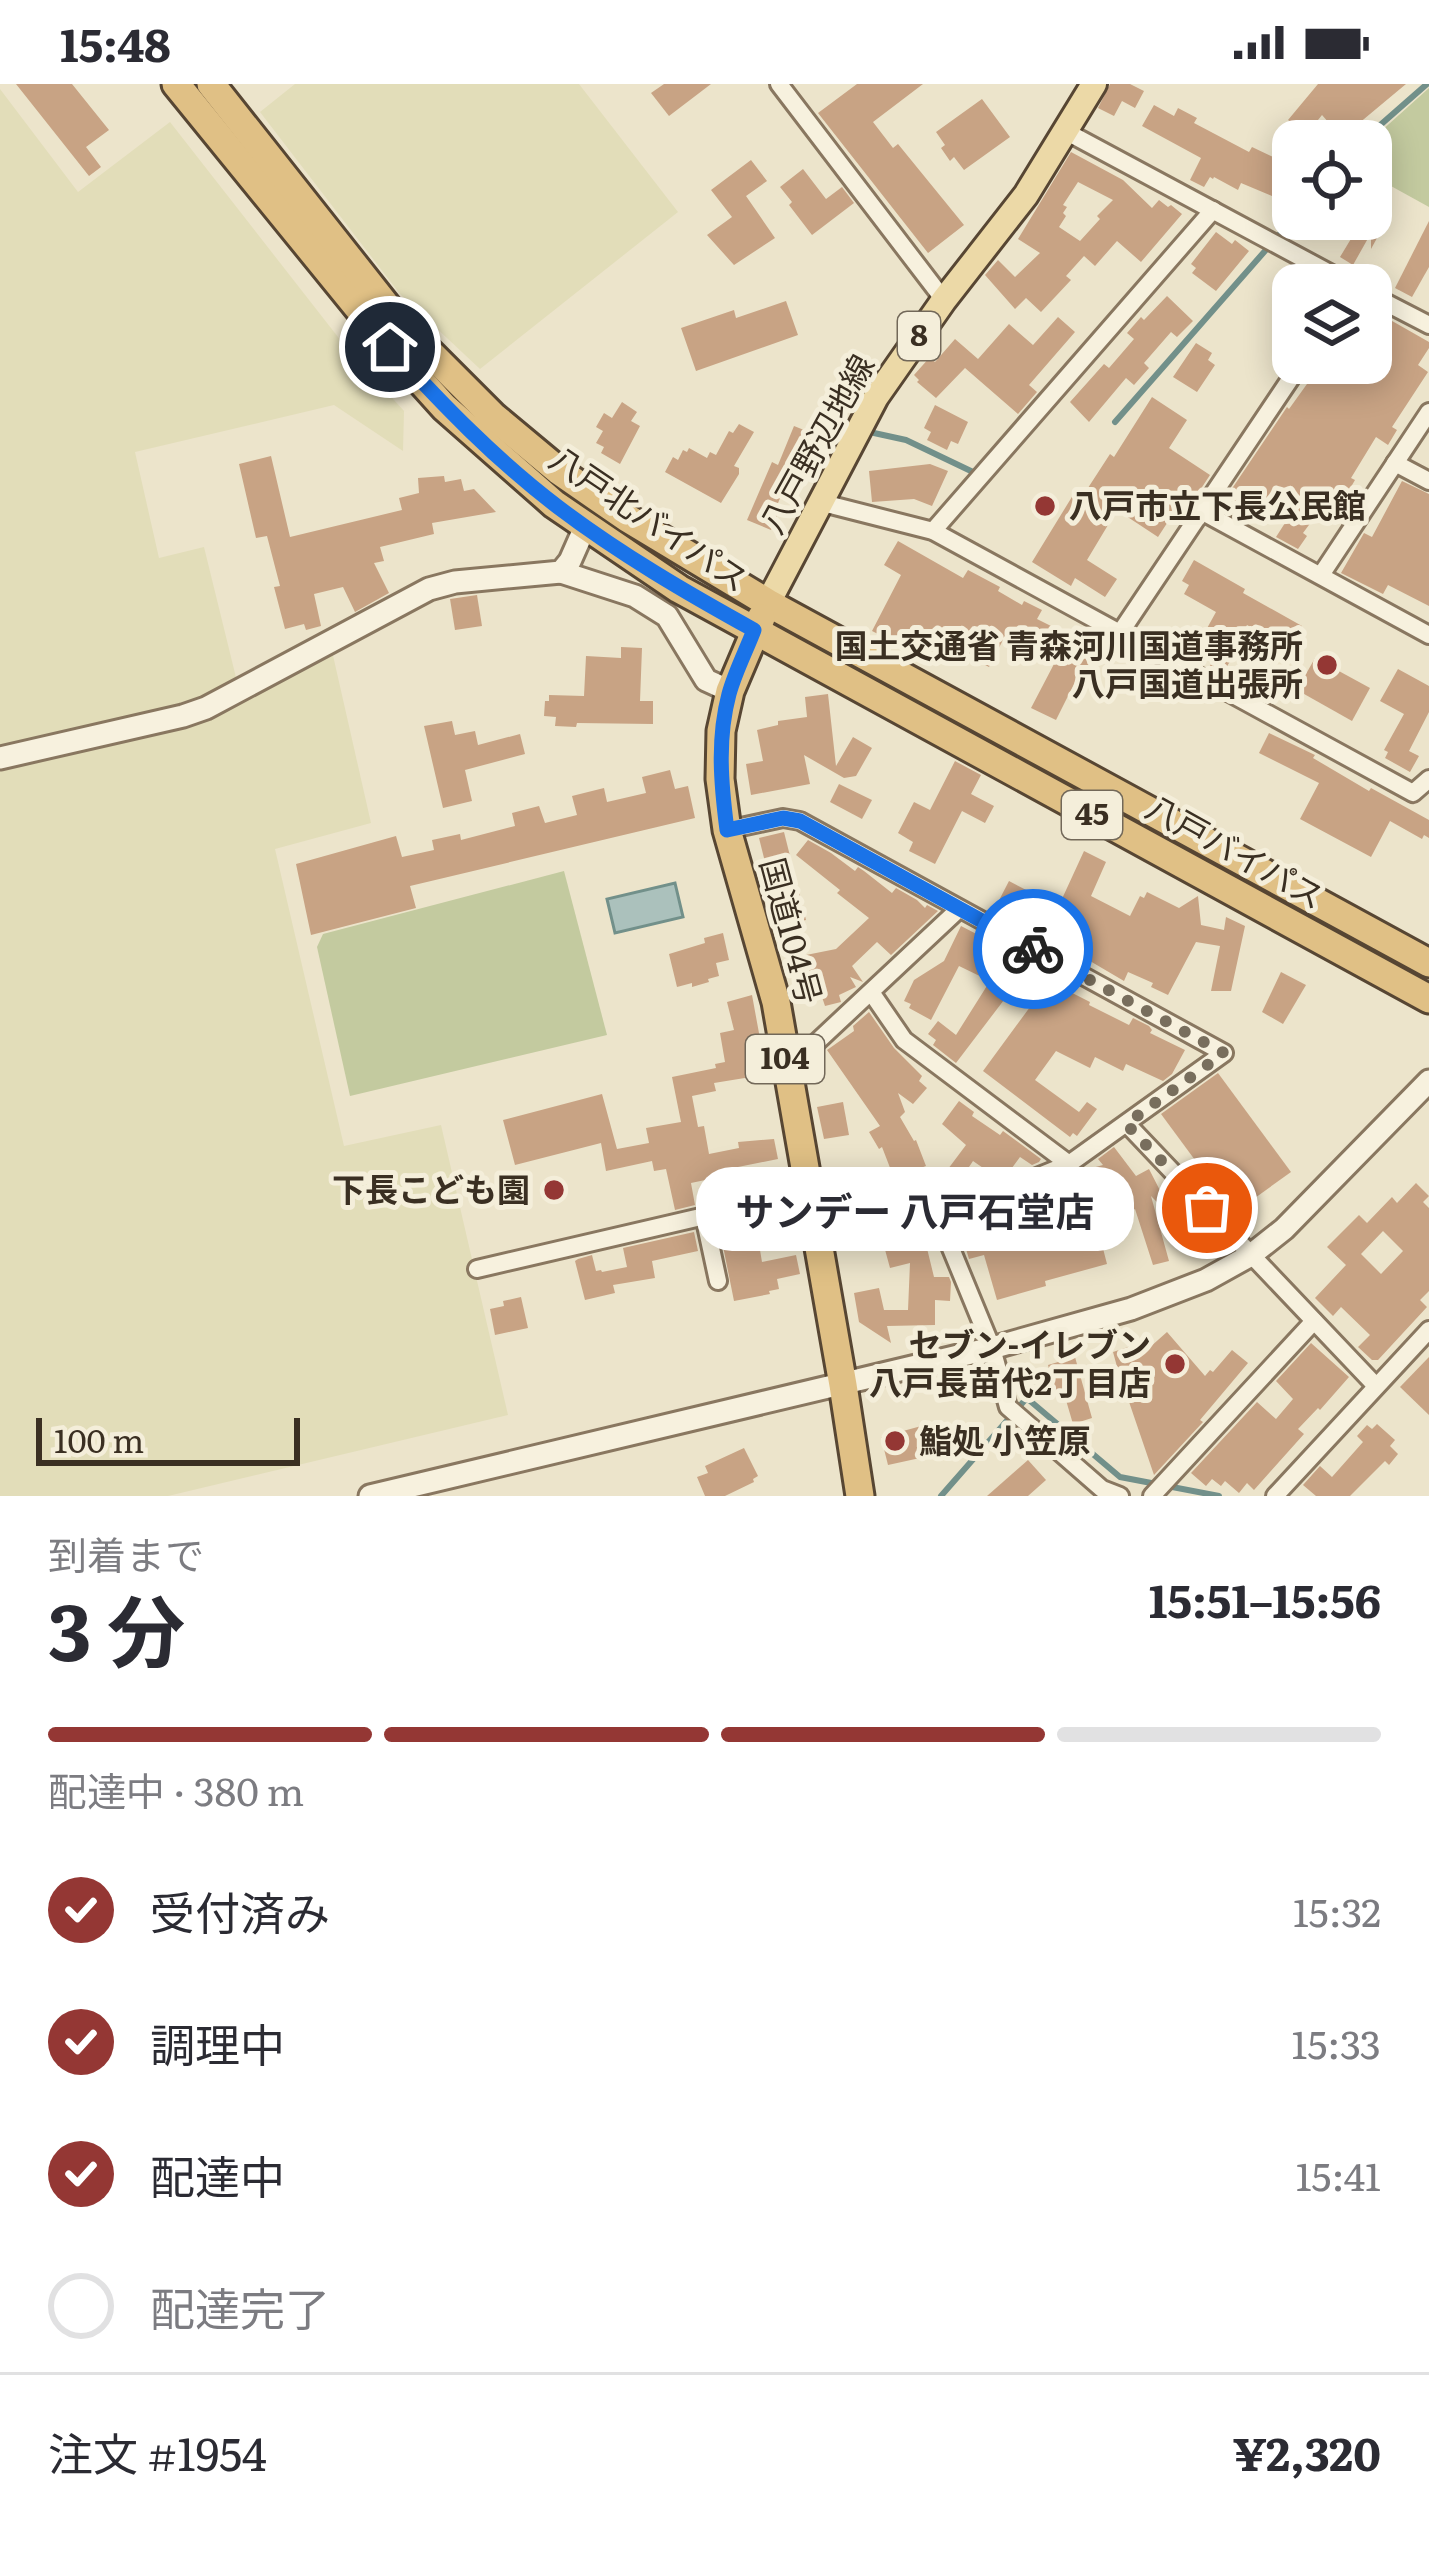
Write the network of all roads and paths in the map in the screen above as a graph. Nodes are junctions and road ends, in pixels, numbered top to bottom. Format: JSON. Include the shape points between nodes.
{"nodes":[{"id":1,"x":176,"y":84,"type":"edge"},
{"id":2,"x":211,"y":84,"type":"edge"},
{"id":3,"x":779,"y":84,"type":"edge"},
{"id":4,"x":1094,"y":84,"type":"edge"},
{"id":5,"x":1065,"y":131,"type":"junction"},
{"id":6,"x":1213,"y":210,"type":"junction"},
{"id":7,"x":1313,"y":264,"type":"edge"},
{"id":8,"x":944,"y":300,"type":"junction"},
{"id":9,"x":1392,"y":306,"type":"edge"},
{"id":10,"x":1429,"y":325,"type":"edge"},
{"id":11,"x":1287,"y":384,"type":"edge"},
{"id":12,"x":1429,"y":412,"type":"edge"},
{"id":13,"x":1395,"y":463,"type":"junction"},
{"id":14,"x":1429,"y":481,"type":"edge"},
{"id":15,"x":818,"y":502,"type":"junction"},
{"id":16,"x":1203,"y":512,"type":"junction"},
{"id":17,"x":585,"y":527,"type":"junction"},
{"id":18,"x":933,"y":532,"type":"junction"},
{"id":19,"x":561,"y":572,"type":"junction"},
{"id":20,"x":1321,"y":575,"type":"junction"},
{"id":21,"x":768,"y":603,"type":"junction"},
{"id":22,"x":754,"y":630,"type":"junction"},
{"id":23,"x":1120,"y":634,"type":"junction"},
{"id":24,"x":1429,"y":634,"type":"edge"},
{"id":25,"x":730,"y":691,"type":"junction"},
{"id":26,"x":0,"y":758,"type":"edge"},
{"id":27,"x":1429,"y":779,"type":"edge"},
{"id":28,"x":727,"y":830,"type":"junction"},
{"id":29,"x":959,"y":909,"type":"junction"},
{"id":30,"x":1429,"y":963,"type":"edge"},
{"id":31,"x":871,"y":992,"type":"junction"},
{"id":32,"x":1429,"y":999,"type":"edge"},
{"id":33,"x":787,"y":1070,"type":"junction"},
{"id":34,"x":1429,"y":1081,"type":"edge"},
{"id":35,"x":1126,"y":1124,"type":"junction"},
{"id":36,"x":1070,"y":1165,"type":"junction"},
{"id":37,"x":808,"y":1188,"type":"junction"},
{"id":38,"x":704,"y":1216,"type":"junction"},
{"id":39,"x":931,"y":1220,"type":"junction"},
{"id":40,"x":1251,"y":1255,"type":"junction"},
{"id":41,"x":477,"y":1269,"type":"dead end"},
{"id":42,"x":718,"y":1282,"type":"dead end"},
{"id":43,"x":1314,"y":1321,"type":"junction"},
{"id":44,"x":1429,"y":1330,"type":"edge"},
{"id":45,"x":992,"y":1348,"type":"junction"},
{"id":46,"x":843,"y":1385,"type":"junction"},
{"id":47,"x":1376,"y":1386,"type":"junction"},
{"id":48,"x":370,"y":1496,"type":"edge"},
{"id":49,"x":860,"y":1496,"type":"edge"},
{"id":50,"x":1118,"y":1496,"type":"edge"},
{"id":51,"x":1152,"y":1496,"type":"edge"},
{"id":52,"x":1275,"y":1496,"type":"edge"}],
"edges":[{"from":1,"to":17,"type":"highway","name":"八戸北バイパス","number":"45","via":[[444,406]]},
{"from":2,"to":21,"type":"highway","name":"八戸北バイパス","number":"45","via":[[400,323],[493,416],[610,506]]},
{"from":3,"to":8,"type":"street"},
{"from":4,"to":5,"type":"main road","name":"八戸野辺地線","number":"8"},
{"from":5,"to":6,"type":"street"},
{"from":5,"to":8,"type":"main road","name":"八戸野辺地線","number":"8"},
{"from":6,"to":7,"type":"street"},
{"from":6,"to":18,"type":"street"},
{"from":8,"to":15,"type":"main road","name":"八戸野辺地線","number":"8","via":[[875,398]]},
{"from":9,"to":10,"type":"street"},
{"from":11,"to":16,"type":"street"},
{"from":12,"to":13,"type":"street"},
{"from":13,"to":14,"type":"street"},
{"from":13,"to":20,"type":"street"},
{"from":15,"to":18,"type":"street"},
{"from":15,"to":21,"type":"main road","name":"八戸野辺地線","number":"8"},
{"from":16,"to":20,"type":"street"},
{"from":16,"to":23,"type":"street"},
{"from":17,"to":19,"type":"street"},
{"from":17,"to":22,"type":"highway","name":"八戸北バイパス","number":"45"},
{"from":18,"to":23,"type":"street"},
{"from":19,"to":25,"type":"street","via":[[635,596],[667,616],[706,680]]},
{"from":19,"to":26,"type":"street","via":[[429,589],[206,708]]},
{"from":20,"to":24,"type":"street"},
{"from":21,"to":22,"type":"highway","name":"国道104号","number":"104"},
{"from":21,"to":30,"type":"highway","name":"八戸バイパス","number":"45"},
{"from":22,"to":25,"type":"highway","name":"国道104号","number":"104"},
{"from":22,"to":32,"type":"highway","name":"八戸バイパス","number":"45"},
{"from":23,"to":27,"type":"street","via":[[1413,794]]},
{"from":25,"to":28,"type":"highway","name":"国道104号","number":"104","via":[[721,755]]},
{"from":28,"to":29,"type":"street","via":[[800,821]]},
{"from":28,"to":33,"type":"highway","name":"国道104号","number":"104"},
{"from":29,"to":31,"type":"street"},
{"from":29,"to":35,"type":"street","via":[[1224,1053]]},
{"from":31,"to":33,"type":"street"},
{"from":31,"to":36,"type":"street","via":[[904,1040]]},
{"from":33,"to":37,"type":"highway","name":"国道104号","number":"104"},
{"from":34,"to":40,"type":"street"},
{"from":35,"to":36,"type":"street"},
{"from":35,"to":40,"type":"street"},
{"from":36,"to":39,"type":"street"},
{"from":37,"to":38,"type":"street"},
{"from":37,"to":39,"type":"street","via":[[874,1184]]},
{"from":37,"to":46,"type":"highway","name":"国道104号","number":"104"},
{"from":38,"to":41,"type":"street"},
{"from":38,"to":42,"type":"street"},
{"from":39,"to":45,"type":"street"},
{"from":40,"to":43,"type":"street"},
{"from":40,"to":45,"type":"street","via":[[1131,1309]]},
{"from":43,"to":47,"type":"street"},
{"from":43,"to":51,"type":"street"},
{"from":44,"to":47,"type":"street"},
{"from":45,"to":46,"type":"street"},
{"from":45,"to":50,"type":"street","via":[[1008,1407]]},
{"from":46,"to":48,"type":"street"},
{"from":46,"to":49,"type":"highway","name":"国道104号","number":"104"},
{"from":47,"to":52,"type":"street"}]}
